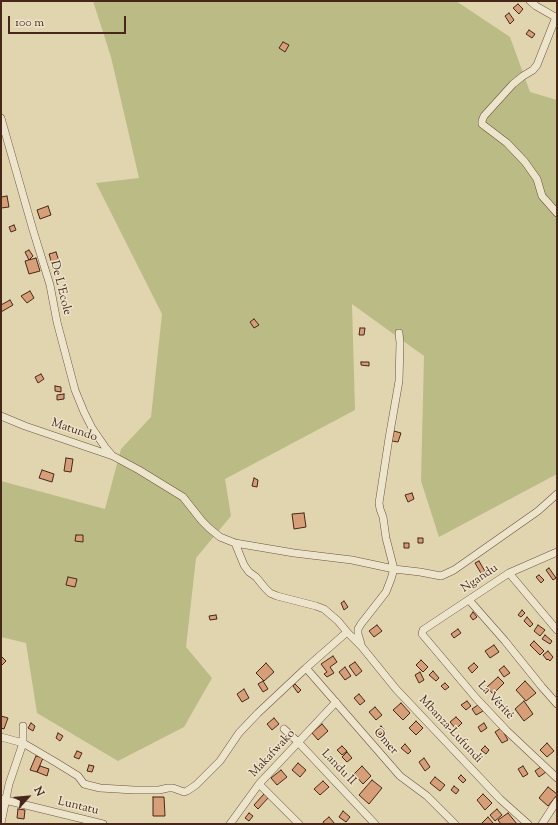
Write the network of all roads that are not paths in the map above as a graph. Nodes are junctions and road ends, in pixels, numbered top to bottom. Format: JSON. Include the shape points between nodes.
{"nodes":[{"id":1,"x":530,"y":1,"type":"edge"},
{"id":2,"x":556,"y":18,"type":"edge"},
{"id":3,"x":1,"y":118,"type":"edge"},
{"id":4,"x":557,"y":213,"type":"edge"},
{"id":5,"x":398,"y":333,"type":"dead end"},
{"id":6,"x":1,"y":416,"type":"edge"},
{"id":7,"x":112,"y":456,"type":"junction"},
{"id":8,"x":557,"y":494,"type":"edge"},
{"id":9,"x":235,"y":542,"type":"junction"},
{"id":10,"x":557,"y":552,"type":"edge"},
{"id":11,"x":394,"y":569,"type":"junction"},
{"id":12,"x":509,"y":573,"type":"junction"},
{"id":13,"x":469,"y":600,"type":"junction"},
{"id":14,"x":557,"y":630,"type":"edge"},
{"id":15,"x":347,"y":632,"type":"junction"},
{"id":16,"x":422,"y":634,"type":"joint"},
{"id":17,"x":362,"y":647,"type":"junction"},
{"id":18,"x":306,"y":668,"type":"junction"},
{"id":19,"x":336,"y":702,"type":"junction"},
{"id":20,"x":557,"y":704,"type":"edge"},
{"id":21,"x":23,"y":726,"type":"dead end"},
{"id":22,"x":284,"y":729,"type":"dead end"},
{"id":23,"x":1,"y":737,"type":"edge"},
{"id":24,"x":298,"y":742,"type":"junction"},
{"id":25,"x":23,"y":743,"type":"junction"},
{"id":26,"x":557,"y":778,"type":"edge"},
{"id":27,"x":258,"y":784,"type":"junction"},
{"id":28,"x":3,"y":800,"type":"edge"},
{"id":29,"x":557,"y":801,"type":"edge"},
{"id":30,"x":1,"y":823,"type":"edge"},
{"id":31,"x":103,"y":824,"type":"edge"},
{"id":32,"x":230,"y":824,"type":"edge"},
{"id":33,"x":299,"y":824,"type":"edge"},
{"id":34,"x":375,"y":824,"type":"edge"},
{"id":35,"x":455,"y":824,"type":"edge"},
{"id":36,"x":528,"y":824,"type":"edge"},
{"id":37,"x":542,"y":824,"type":"edge"}],
"edges":[{"from":1,"to":2,"type":"street"},
{"from":2,"to":4,"type":"street","via":[[537,65],[513,84],[484,116],[482,124],[507,143],[525,162],[537,179],[542,196]]},
{"from":3,"to":7,"type":"street","name":"De L'Ecole","via":[[50,285],[75,390],[92,428]]},
{"from":5,"to":11,"type":"street","via":[[399,382],[379,503]]},
{"from":6,"to":7,"type":"street","name":"Matundo"},
{"from":7,"to":9,"type":"street","name":"Matundo","via":[[183,497],[209,528],[220,537]]},
{"from":8,"to":11,"type":"street","name":"Matundo","via":[[538,511],[447,574],[441,576]]},
{"from":9,"to":11,"type":"street","name":"Matundo"},
{"from":9,"to":15,"type":"street","name":"Mbanza-Lufundi","via":[[244,565],[264,588],[277,596],[324,609]]},
{"from":10,"to":12,"type":"street","name":"Ngandu"},
{"from":11,"to":17,"type":"street","via":[[386,592],[358,629]]},
{"from":12,"to":13,"type":"street","name":"Ngandu"},
{"from":12,"to":14,"type":"street"},
{"from":13,"to":16,"type":"street","name":"Ngandu","via":[[423,630]]},
{"from":13,"to":20,"type":"street"},
{"from":15,"to":17,"type":"street","name":"Mbanza-Lufundi"},
{"from":15,"to":18,"type":"street"},
{"from":16,"to":26,"type":"street","name":"La Vérité","via":[[481,704]]},
{"from":17,"to":36,"type":"street","name":"Mbanza-Lufundi","via":[[396,689],[500,800]]},
{"from":18,"to":19,"type":"street","name":"Omer"},
{"from":18,"to":25,"type":"street","via":[[239,733],[220,761],[196,786],[184,792],[173,788],[134,790],[100,788],[84,784],[78,776]]},
{"from":19,"to":24,"type":"street","name":"Makafwako"},
{"from":19,"to":35,"type":"street","name":"Omer","via":[[400,776],[427,796]]},
{"from":21,"to":25,"type":"street"},
{"from":22,"to":24,"type":"street","name":"Landu II"},
{"from":23,"to":25,"type":"street"},
{"from":24,"to":27,"type":"street","name":"Makafwako"},
{"from":24,"to":34,"type":"street","name":"Landu II"},
{"from":25,"to":28,"type":"street"},
{"from":27,"to":32,"type":"street","name":"Makafwako"},
{"from":27,"to":33,"type":"street"},
{"from":28,"to":30,"type":"street"},
{"from":28,"to":31,"type":"street","name":"Luntatu"},
{"from":29,"to":37,"type":"street"}]}
